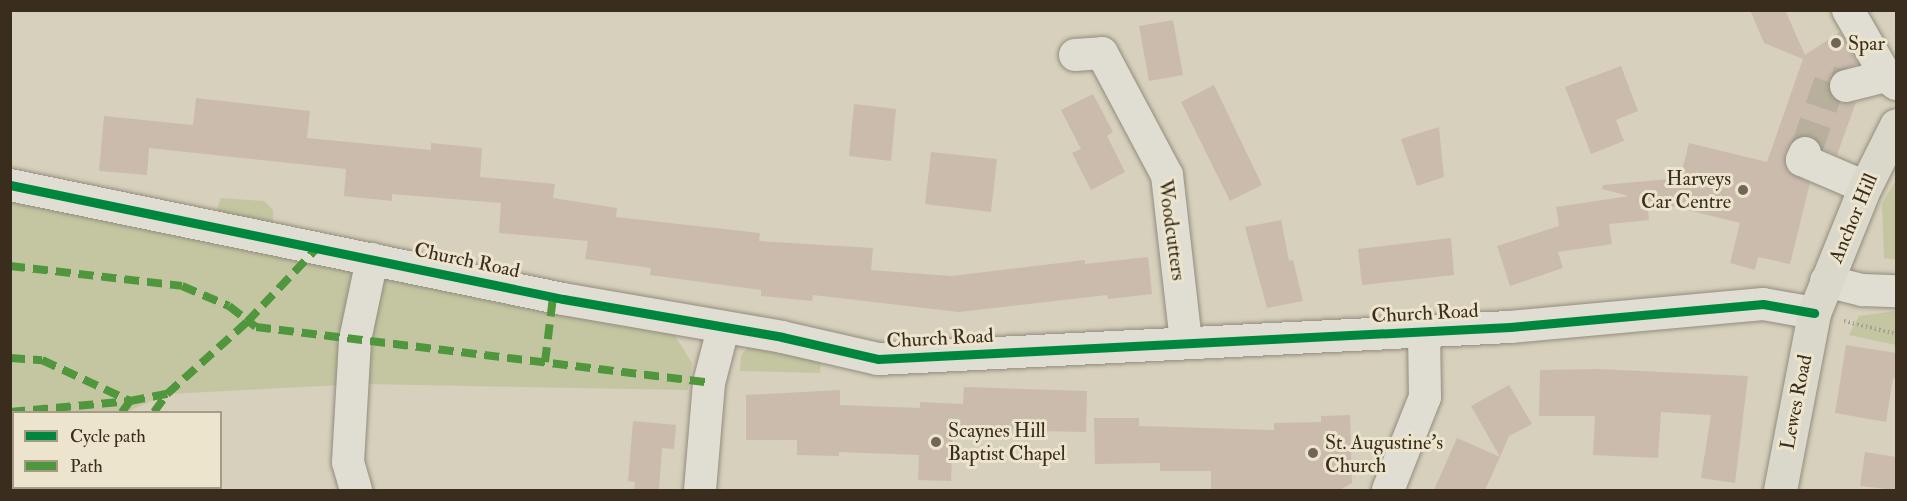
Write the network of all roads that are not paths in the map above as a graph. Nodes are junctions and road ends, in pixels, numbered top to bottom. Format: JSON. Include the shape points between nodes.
{"nodes":[{"id":1,"x":1848,"y":10,"type":"edge"},
{"id":2,"x":1075,"y":55,"type":"dead end"},
{"id":3,"x":1891,"y":80,"type":"edge"},
{"id":4,"x":1846,"y":86,"type":"tunnel mouth"},
{"id":5,"x":1896,"y":125,"type":"edge"},
{"id":6,"x":1805,"y":153,"type":"dead end"},
{"id":7,"x":10,"y":185,"type":"edge"},
{"id":8,"x":1865,"y":187,"type":"junction"},
{"id":9,"x":372,"y":259,"type":"junction"},
{"id":10,"x":1826,"y":281,"type":"junction"},
{"id":11,"x":1896,"y":291,"type":"edge"},
{"id":12,"x":1814,"y":313,"type":"junction"},
{"id":13,"x":723,"y":329,"type":"junction"},
{"id":14,"x":1424,"y":332,"type":"junction"},
{"id":15,"x":1186,"y":341,"type":"junction"},
{"id":16,"x":356,"y":490,"type":"edge"},
{"id":17,"x":700,"y":490,"type":"edge"},
{"id":18,"x":1388,"y":490,"type":"edge"},
{"id":19,"x":1780,"y":490,"type":"edge"}],
"edges":[{"from":1,"to":3,"type":"street"},
{"from":2,"to":15,"type":"street","name":"Woodcutters","via":[[1102,53],[1167,175]]},
{"from":3,"to":4,"type":"street"},
{"from":5,"to":8,"type":"highway","name":"Anchor Hill"},
{"from":6,"to":8,"type":"street","via":[[1802,160]]},
{"from":7,"to":9,"type":"street","name":"Church Road"},
{"from":8,"to":10,"type":"highway","name":"Anchor Hill"},
{"from":9,"to":13,"type":"street","name":"Church Road"},
{"from":9,"to":16,"type":"street","via":[[355,340],[348,462]]},
{"from":10,"to":11,"type":"street","via":[[1863,290]]},
{"from":10,"to":12,"type":"highway","name":"Anchor Hill"},
{"from":12,"to":14,"type":"street","name":"Church Road","via":[[1763,304]]},
{"from":12,"to":19,"type":"highway","name":"Lewes Road"},
{"from":13,"to":15,"type":"street","name":"Church Road","via":[[782,337],[878,359]]},
{"from":13,"to":17,"type":"street","via":[[709,383]]},
{"from":14,"to":15,"type":"street","name":"Church Road"},
{"from":14,"to":18,"type":"street","via":[[1425,398]]}]}
